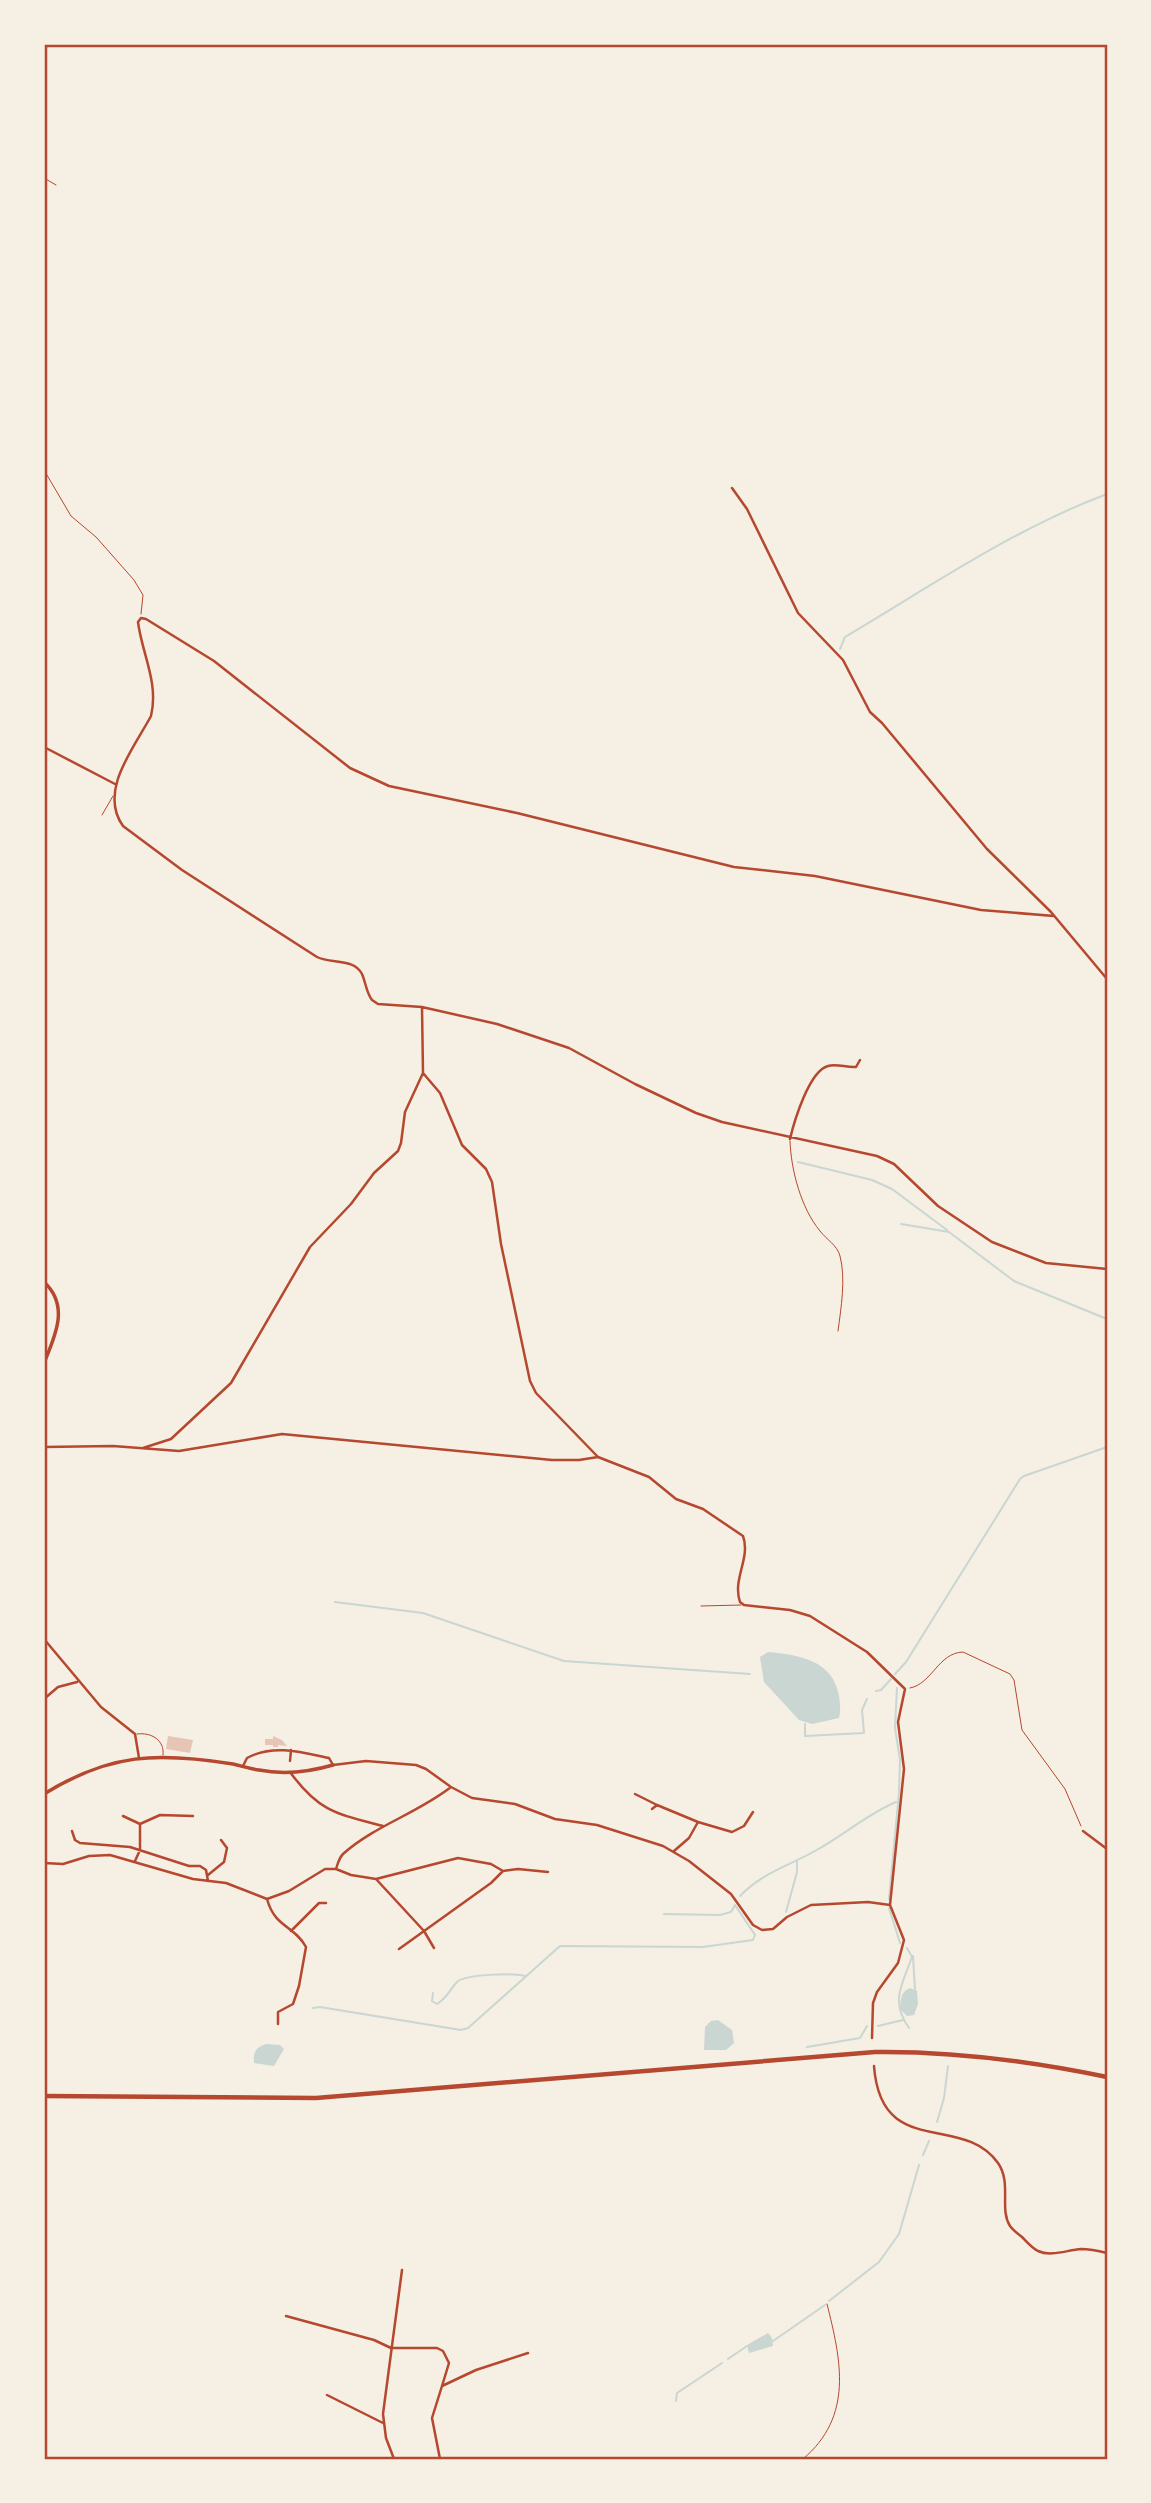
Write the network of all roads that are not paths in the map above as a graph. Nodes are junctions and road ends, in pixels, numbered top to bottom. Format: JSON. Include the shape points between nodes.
{"nodes":[{"id":1,"x":44,"y":178,"type":"edge"},
{"id":2,"x":56,"y":185,"type":"dead end"},
{"id":3,"x":732,"y":488,"type":"dead end"},
{"id":4,"x":44,"y":747,"type":"edge"},
{"id":5,"x":116,"y":784,"type":"junction"},
{"id":6,"x":114,"y":795,"type":"junction"},
{"id":7,"x":102,"y":815,"type":"dead end"},
{"id":8,"x":1054,"y":916,"type":"junction"},
{"id":9,"x":1107,"y":979,"type":"edge"},
{"id":10,"x":422,"y":1007,"type":"junction"},
{"id":11,"x":860,"y":1060,"type":"dead end"},
{"id":12,"x":423,"y":1073,"type":"junction"},
{"id":13,"x":790,"y":1139,"type":"junction"},
{"id":14,"x":1107,"y":1269,"type":"edge"},
{"id":15,"x":44,"y":1282,"type":"edge"},
{"id":16,"x":838,"y":1331,"type":"dead end"},
{"id":17,"x":44,"y":1363,"type":"edge"},
{"id":18,"x":44,"y":1447,"type":"edge"},
{"id":19,"x":137,"y":1449,"type":"junction"},
{"id":20,"x":598,"y":1457,"type":"junction"},
{"id":21,"x":744,"y":1605,"type":"junction"},
{"id":22,"x":701,"y":1606,"type":"dead end"},
{"id":23,"x":44,"y":1639,"type":"edge"},
{"id":24,"x":78,"y":1681,"type":"junction"},
{"id":25,"x":44,"y":1699,"type":"edge"},
{"id":26,"x":135,"y":1734,"type":"junction"},
{"id":27,"x":290,"y":1750,"type":"junction"},
{"id":28,"x":139,"y":1758,"type":"junction"},
{"id":29,"x":163,"y":1758,"type":"junction"},
{"id":30,"x":290,"y":1760,"type":"dead end"},
{"id":31,"x":333,"y":1765,"type":"junction"},
{"id":32,"x":243,"y":1766,"type":"junction"},
{"id":33,"x":289,"y":1772,"type":"junction"},
{"id":34,"x":451,"y":1787,"type":"junction"},
{"id":35,"x":44,"y":1794,"type":"edge"},
{"id":36,"x":635,"y":1794,"type":"dead end"},
{"id":37,"x":657,"y":1805,"type":"junction"},
{"id":38,"x":652,"y":1808,"type":"dead end"},
{"id":39,"x":752,"y":1812,"type":"dead end"},
{"id":40,"x":123,"y":1816,"type":"dead end"},
{"id":41,"x":193,"y":1816,"type":"dead end"},
{"id":42,"x":698,"y":1822,"type":"junction"},
{"id":43,"x":140,"y":1824,"type":"junction"},
{"id":44,"x":385,"y":1826,"type":"junction"},
{"id":45,"x":72,"y":1831,"type":"dead end"},
{"id":46,"x":1083,"y":1831,"type":"road end"},
{"id":47,"x":221,"y":1840,"type":"dead end"},
{"id":48,"x":1107,"y":1849,"type":"edge"},
{"id":49,"x":140,"y":1850,"type":"junction"},
{"id":50,"x":674,"y":1851,"type":"junction"},
{"id":51,"x":135,"y":1861,"type":"junction"},
{"id":52,"x":44,"y":1863,"type":"edge"},
{"id":53,"x":336,"y":1869,"type":"junction"},
{"id":54,"x":503,"y":1871,"type":"junction"},
{"id":55,"x":548,"y":1872,"type":"dead end"},
{"id":56,"x":208,"y":1875,"type":"junction"},
{"id":57,"x":376,"y":1879,"type":"junction"},
{"id":58,"x":208,"y":1881,"type":"junction"},
{"id":59,"x":267,"y":1899,"type":"junction"},
{"id":60,"x":326,"y":1903,"type":"dead end"},
{"id":61,"x":890,"y":1905,"type":"junction"},
{"id":62,"x":291,"y":1931,"type":"junction"},
{"id":63,"x":424,"y":1931,"type":"junction"},
{"id":64,"x":434,"y":1948,"type":"dead end"},
{"id":65,"x":399,"y":1949,"type":"dead end"},
{"id":66,"x":278,"y":2024,"type":"dead end"},
{"id":67,"x":872,"y":2038,"type":"dead end"},
{"id":68,"x":874,"y":2066,"type":"dead end"},
{"id":69,"x":1107,"y":2077,"type":"edge"},
{"id":70,"x":44,"y":2096,"type":"edge"},
{"id":71,"x":1107,"y":2253,"type":"edge"},
{"id":72,"x":402,"y":2270,"type":"dead end"},
{"id":73,"x":286,"y":2316,"type":"dead end"},
{"id":74,"x":391,"y":2348,"type":"junction"},
{"id":75,"x":528,"y":2353,"type":"dead end"},
{"id":76,"x":442,"y":2386,"type":"junction"},
{"id":77,"x":327,"y":2395,"type":"dead end"},
{"id":78,"x":383,"y":2423,"type":"junction"},
{"id":79,"x":394,"y":2459,"type":"edge"},
{"id":80,"x":440,"y":2459,"type":"edge"}],
"edges":[{"from":1,"to":2,"type":"lane"},
{"from":3,"to":8,"type":"street","via":[[798,613],[843,660],[870,712],[987,849]]},
{"from":4,"to":5,"type":"street"},
{"from":5,"to":6,"type":"street"},
{"from":5,"to":8,"type":"street","via":[[154,704],[138,625],[139,619],[146,619],[204,654],[350,768],[389,786],[734,867],[815,876],[981,909]]},
{"from":6,"to":7,"type":"lane"},
{"from":6,"to":10,"type":"street","via":[[123,826],[182,870],[317,957],[357,967],[372,1000]]},
{"from":8,"to":9,"type":"street"},
{"from":10,"to":12,"type":"street"},
{"from":10,"to":13,"type":"street","via":[[472,1016],[558,1044],[696,1113]]},
{"from":11,"to":13,"type":"street","via":[[856,1067],[830,1065],[821,1070],[800,1104]]},
{"from":12,"to":19,"type":"street","via":[[405,1112],[398,1151],[374,1172],[310,1247],[231,1383],[171,1439]]},
{"from":12,"to":20,"type":"street","via":[[440,1094],[462,1145],[486,1169],[492,1182],[532,1388]]},
{"from":13,"to":14,"type":"street","via":[[894,1164],[963,1224],[1031,1259]]},
{"from":13,"to":16,"type":"lane","via":[[799,1190],[817,1228],[840,1256]]},
{"from":15,"to":17,"type":"street","via":[[56,1297],[59,1313]]},
{"from":18,"to":19,"type":"street"},
{"from":19,"to":20,"type":"street","via":[[194,1449],[282,1434],[552,1460]]},
{"from":20,"to":21,"type":"street","via":[[649,1477],[676,1499],[703,1509],[743,1536],[746,1548],[737,1592]]},
{"from":21,"to":22,"type":"lane"},
{"from":21,"to":61,"type":"street","via":[[810,1616],[867,1652],[905,1689],[898,1722],[904,1769]]},
{"from":23,"to":24,"type":"street"},
{"from":24,"to":25,"type":"street","via":[[58,1687]]},
{"from":24,"to":26,"type":"street"},
{"from":26,"to":28,"type":"street"},
{"from":26,"to":29,"type":"lane","via":[[144,1733],[161,1742]]},
{"from":27,"to":30,"type":"street"},
{"from":27,"to":31,"type":"street","via":[[328,1758]]},
{"from":27,"to":32,"type":"street","via":[[254,1754]]},
{"from":28,"to":29,"type":"street"},
{"from":28,"to":35,"type":"street","via":[[99,1766]]},
{"from":29,"to":32,"type":"street"},
{"from":31,"to":33,"type":"street"},
{"from":31,"to":34,"type":"street","via":[[366,1760],[408,1763],[426,1769]]},
{"from":32,"to":33,"type":"street"},
{"from":33,"to":44,"type":"street","via":[[322,1807]]},
{"from":34,"to":44,"type":"street"},
{"from":34,"to":50,"type":"street","via":[[472,1798],[597,1825]]},
{"from":36,"to":37,"type":"street"},
{"from":37,"to":38,"type":"street"},
{"from":37,"to":42,"type":"street"},
{"from":39,"to":42,"type":"street","via":[[744,1826],[732,1832]]},
{"from":40,"to":43,"type":"street"},
{"from":41,"to":43,"type":"street","via":[[160,1815]]},
{"from":42,"to":50,"type":"street"},
{"from":43,"to":49,"type":"street"},
{"from":44,"to":53,"type":"street","via":[[344,1853]]},
{"from":45,"to":49,"type":"street","via":[[80,1843]]},
{"from":46,"to":48,"type":"street"},
{"from":47,"to":56,"type":"street","via":[[228,1848],[225,1860]]},
{"from":49,"to":51,"type":"street"},
{"from":49,"to":56,"type":"street","via":[[200,1866]]},
{"from":50,"to":61,"type":"street","via":[[732,1894],[753,1925],[762,1930],[773,1929],[811,1905]]},
{"from":51,"to":52,"type":"street","via":[[99,1854],[63,1864]]},
{"from":51,"to":58,"type":"street"},
{"from":53,"to":57,"type":"street"},
{"from":53,"to":59,"type":"street","via":[[326,1869]]},
{"from":54,"to":55,"type":"street"},
{"from":54,"to":57,"type":"street","via":[[458,1858]]},
{"from":54,"to":63,"type":"street"},
{"from":56,"to":58,"type":"street"},
{"from":57,"to":63,"type":"street"},
{"from":58,"to":59,"type":"street"},
{"from":59,"to":62,"type":"street","via":[[272,1914]]},
{"from":60,"to":62,"type":"street","via":[[320,1903]]},
{"from":61,"to":67,"type":"street","via":[[904,1940],[898,1963],[873,2003]]},
{"from":62,"to":66,"type":"street","via":[[306,1947],[293,2004],[278,2012]]},
{"from":63,"to":64,"type":"street"},
{"from":63,"to":65,"type":"street"},
{"from":68,"to":71,"type":"street","via":[[881,2101],[899,2121],[976,2146],[997,2162],[1005,2178],[1010,2226],[1030,2246],[1045,2253],[1080,2249]]},
{"from":69,"to":70,"type":"highway","via":[[965,2054],[875,2052],[316,2098]]},
{"from":72,"to":74,"type":"street"},
{"from":73,"to":74,"type":"street"},
{"from":74,"to":76,"type":"street","via":[[443,2351],[449,2363]]},
{"from":74,"to":78,"type":"street"},
{"from":75,"to":76,"type":"street"},
{"from":76,"to":80,"type":"street","via":[[432,2418]]},
{"from":77,"to":78,"type":"street"},
{"from":78,"to":79,"type":"street"}]}
